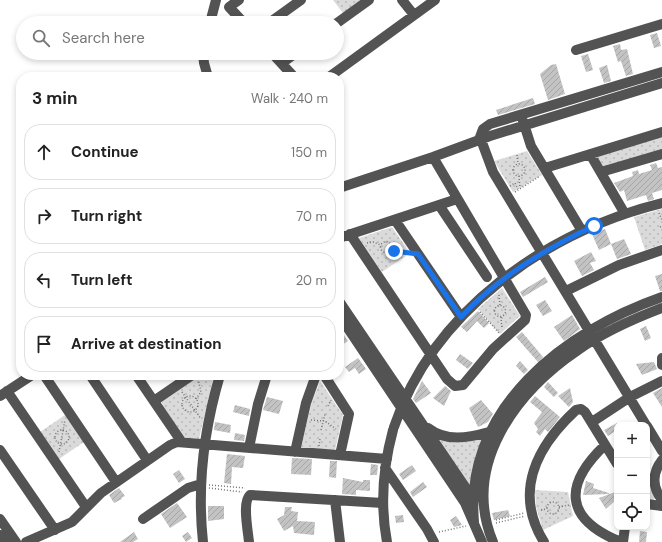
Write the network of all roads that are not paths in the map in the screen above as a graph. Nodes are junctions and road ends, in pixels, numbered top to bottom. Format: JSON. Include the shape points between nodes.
{"nodes":[{"id":1,"x":216,"y":0,"type":"edge"},
{"id":2,"x":239,"y":0,"type":"edge"},
{"id":3,"x":302,"y":0,"type":"edge"},
{"id":4,"x":370,"y":0,"type":"edge"},
{"id":5,"x":402,"y":0,"type":"edge"},
{"id":6,"x":435,"y":0,"type":"edge"},
{"id":7,"x":212,"y":16,"type":"edge"},
{"id":8,"x":238,"y":16,"type":"edge"},
{"id":9,"x":279,"y":16,"type":"edge"},
{"id":10,"x":414,"y":16,"type":"junction"},
{"id":11,"x":344,"y":18,"type":"edge"},
{"id":12,"x":662,"y":24,"type":"edge"},
{"id":13,"x":576,"y":50,"type":"dead end"},
{"id":14,"x":204,"y":60,"type":"edge"},
{"id":15,"x":279,"y":60,"type":"edge"},
{"id":16,"x":286,"y":60,"type":"edge"},
{"id":17,"x":282,"y":63,"type":"junction"},
{"id":18,"x":207,"y":72,"type":"edge"},
{"id":19,"x":290,"y":72,"type":"edge"},
{"id":20,"x":336,"y":72,"type":"edge"},
{"id":21,"x":662,"y":72,"type":"edge"},
{"id":22,"x":662,"y":83,"type":"edge"},
{"id":23,"x":521,"y":115,"type":"junction"},
{"id":24,"x":524,"y":126,"type":"junction"},
{"id":25,"x":662,"y":132,"type":"edge"},
{"id":26,"x":480,"y":139,"type":"junction"},
{"id":27,"x":590,"y":154,"type":"junction"},
{"id":28,"x":662,"y":154,"type":"edge"},
{"id":29,"x":434,"y":157,"type":"junction"},
{"id":30,"x":546,"y":170,"type":"junction"},
{"id":31,"x":601,"y":172,"type":"junction"},
{"id":32,"x":344,"y":186,"type":"edge"},
{"id":33,"x":457,"y":199,"type":"junction"},
{"id":34,"x":662,"y":202,"type":"edge"},
{"id":35,"x":439,"y":205,"type":"junction"},
{"id":36,"x":624,"y":214,"type":"junction"},
{"id":37,"x":395,"y":220,"type":"junction"},
{"id":38,"x":582,"y":232,"type":"junction"},
{"id":39,"x":350,"y":234,"type":"junction"},
{"id":40,"x":344,"y":236,"type":"edge"},
{"id":41,"x":662,"y":250,"type":"edge"},
{"id":42,"x":542,"y":252,"type":"junction"},
{"id":43,"x":487,"y":277,"type":"dead end"},
{"id":44,"x":505,"y":278,"type":"junction"},
{"id":45,"x":566,"y":292,"type":"junction"},
{"id":46,"x":662,"y":297,"type":"edge"},
{"id":47,"x":662,"y":308,"type":"edge"},
{"id":48,"x":344,"y":309,"type":"edge"},
{"id":49,"x":461,"y":317,"type":"junction"},
{"id":50,"x":344,"y":322,"type":"edge"},
{"id":51,"x":592,"y":335,"type":"junction"},
{"id":52,"x":431,"y":355,"type":"junction"},
{"id":53,"x":662,"y":358,"type":"edge"},
{"id":54,"x":662,"y":365,"type":"edge"},
{"id":55,"x":25,"y":380,"type":"edge"},
{"id":56,"x":47,"y":380,"type":"edge"},
{"id":57,"x":93,"y":380,"type":"edge"},
{"id":58,"x":139,"y":380,"type":"edge"},
{"id":59,"x":186,"y":380,"type":"edge"},
{"id":60,"x":219,"y":380,"type":"edge"},
{"id":61,"x":266,"y":380,"type":"edge"},
{"id":62,"x":314,"y":380,"type":"edge"},
{"id":63,"x":327,"y":380,"type":"edge"},
{"id":64,"x":662,"y":381,"type":"edge"},
{"id":65,"x":4,"y":394,"type":"edge"},
{"id":66,"x":630,"y":397,"type":"junction"},
{"id":67,"x":154,"y":401,"type":"junction"},
{"id":68,"x":403,"y":402,"type":"junction"},
{"id":69,"x":592,"y":422,"type":"junction"},
{"id":70,"x":645,"y":422,"type":"edge"},
{"id":71,"x":423,"y":424,"type":"junction"},
{"id":72,"x":650,"y":431,"type":"edge"},
{"id":73,"x":494,"y":434,"type":"junction"},
{"id":74,"x":181,"y":441,"type":"junction"},
{"id":75,"x":205,"y":444,"type":"junction"},
{"id":76,"x":605,"y":445,"type":"junction"},
{"id":77,"x":249,"y":448,"type":"junction"},
{"id":78,"x":0,"y":450,"type":"edge"},
{"id":79,"x":662,"y":451,"type":"edge"},
{"id":80,"x":296,"y":452,"type":"junction"},
{"id":81,"x":340,"y":455,"type":"junction"},
{"id":82,"x":614,"y":459,"type":"edge"},
{"id":83,"x":147,"y":460,"type":"junction"},
{"id":84,"x":662,"y":460,"type":"edge"},
{"id":85,"x":386,"y":464,"type":"junction"},
{"id":86,"x":650,"y":467,"type":"edge"},
{"id":87,"x":116,"y":482,"type":"junction"},
{"id":88,"x":201,"y":484,"type":"junction"},
{"id":89,"x":478,"y":496,"type":"junction"},
{"id":90,"x":462,"y":498,"type":"junction"},
{"id":91,"x":336,"y":500,"type":"junction"},
{"id":92,"x":662,"y":500,"type":"edge"},
{"id":93,"x":383,"y":503,"type":"junction"},
{"id":94,"x":650,"y":504,"type":"edge"},
{"id":95,"x":86,"y":506,"type":"junction"},
{"id":96,"x":662,"y":506,"type":"edge"},
{"id":97,"x":0,"y":519,"type":"edge"},
{"id":98,"x":143,"y":519,"type":"dead end"},
{"id":99,"x":474,"y":523,"type":"junction"},
{"id":100,"x":55,"y":530,"type":"junction"},
{"id":101,"x":624,"y":530,"type":"edge"},
{"id":102,"x":0,"y":535,"type":"edge"},
{"id":103,"x":5,"y":542,"type":"edge"},
{"id":104,"x":16,"y":542,"type":"edge"},
{"id":105,"x":26,"y":542,"type":"edge"},
{"id":106,"x":203,"y":542,"type":"edge"},
{"id":107,"x":249,"y":542,"type":"edge"},
{"id":108,"x":340,"y":542,"type":"edge"},
{"id":109,"x":387,"y":542,"type":"edge"},
{"id":110,"x":434,"y":542,"type":"edge"},
{"id":111,"x":482,"y":542,"type":"edge"},
{"id":112,"x":493,"y":542,"type":"edge"},
{"id":113,"x":544,"y":542,"type":"edge"},
{"id":114,"x":622,"y":542,"type":"edge"}],
"edges":[{"from":1,"to":7,"type":"street"},
{"from":2,"to":8,"type":"street","via":[[230,7]]},
{"from":3,"to":9,"type":"street"},
{"from":4,"to":11,"type":"street"},
{"from":5,"to":10,"type":"street"},
{"from":6,"to":10,"type":"street"},
{"from":10,"to":20,"type":"street"},
{"from":12,"to":13,"type":"street"},
{"from":14,"to":18,"type":"street"},
{"from":15,"to":17,"type":"street"},
{"from":16,"to":17,"type":"street"},
{"from":17,"to":19,"type":"street"},
{"from":21,"to":23,"type":"street"},
{"from":22,"to":24,"type":"street"},
{"from":23,"to":24,"type":"street"},
{"from":23,"to":26,"type":"street","via":[[485,127],[481,131]]},
{"from":24,"to":26,"type":"street"},
{"from":24,"to":30,"type":"street","via":[[531,146]]},
{"from":25,"to":27,"type":"street"},
{"from":26,"to":29,"type":"street"},
{"from":26,"to":42,"type":"street","via":[[489,164]]},
{"from":27,"to":30,"type":"street"},
{"from":27,"to":31,"type":"street"},
{"from":28,"to":31,"type":"street"},
{"from":29,"to":32,"type":"street"},
{"from":29,"to":33,"type":"street"},
{"from":30,"to":38,"type":"street"},
{"from":31,"to":36,"type":"street"},
{"from":33,"to":35,"type":"street"},
{"from":33,"to":44,"type":"street"},
{"from":34,"to":36,"type":"street"},
{"from":35,"to":37,"type":"street"},
{"from":35,"to":43,"type":"street"},
{"from":36,"to":38,"type":"street"},
{"from":37,"to":39,"type":"street"},
{"from":37,"to":49,"type":"street"},
{"from":38,"to":42,"type":"street"},
{"from":39,"to":40,"type":"street"},
{"from":39,"to":52,"type":"street"},
{"from":41,"to":45,"type":"street","via":[[619,265]]},
{"from":42,"to":44,"type":"street"},
{"from":42,"to":45,"type":"street"},
{"from":44,"to":49,"type":"street"},
{"from":44,"to":52,"type":"street","via":[[526,317],[523,323],[493,349],[466,383],[460,386],[452,385]]},
{"from":45,"to":51,"type":"street"},
{"from":46,"to":51,"type":"street","via":[[623,314]]},
{"from":47,"to":51,"type":"street"},
{"from":48,"to":68,"type":"street"},
{"from":49,"to":52,"type":"street"},
{"from":50,"to":68,"type":"street"},
{"from":51,"to":66,"type":"street"},
{"from":51,"to":73,"type":"street","via":[[556,354],[536,371],[510,400]]},
{"from":52,"to":68,"type":"street"},
{"from":53,"to":54,"type":"street"},
{"from":55,"to":65,"type":"street"},
{"from":56,"to":87,"type":"street"},
{"from":57,"to":83,"type":"street"},
{"from":58,"to":67,"type":"street"},
{"from":59,"to":67,"type":"street"},
{"from":60,"to":75,"type":"street"},
{"from":61,"to":77,"type":"street"},
{"from":62,"to":80,"type":"street","via":[[301,421]]},
{"from":63,"to":81,"type":"street","via":[[349,412]]},
{"from":64,"to":66,"type":"street"},
{"from":65,"to":95,"type":"street"},
{"from":66,"to":69,"type":"street"},
{"from":66,"to":70,"type":"street"},
{"from":67,"to":74,"type":"street"},
{"from":68,"to":71,"type":"street"},
{"from":68,"to":85,"type":"street","via":[[393,429]]},
{"from":68,"to":90,"type":"street"},
{"from":69,"to":76,"type":"street"},
{"from":69,"to":113,"type":"street","via":[[583,409],[576,410],[537,459],[529,487],[531,512]]},
{"from":71,"to":73,"type":"street","via":[[434,432],[450,438]]},
{"from":71,"to":89,"type":"street"},
{"from":72,"to":79,"type":"street"},
{"from":73,"to":89,"type":"street","via":[[478,465]]},
{"from":74,"to":75,"type":"street"},
{"from":74,"to":83,"type":"street"},
{"from":75,"to":77,"type":"street"},
{"from":75,"to":88,"type":"street"},
{"from":76,"to":82,"type":"street"},
{"from":76,"to":114,"type":"street","via":[[590,461],[579,479],[575,490],[576,503],[581,516],[589,525]]},
{"from":77,"to":80,"type":"street"},
{"from":78,"to":100,"type":"street"},
{"from":80,"to":81,"type":"street"},
{"from":81,"to":85,"type":"street"},
{"from":83,"to":87,"type":"street"},
{"from":84,"to":86,"type":"street"},
{"from":84,"to":92,"type":"street","via":[[654,478]]},
{"from":85,"to":93,"type":"street"},
{"from":85,"to":110,"type":"street"},
{"from":87,"to":95,"type":"street"},
{"from":88,"to":98,"type":"street","via":[[188,488]]},
{"from":88,"to":106,"type":"street"},
{"from":89,"to":90,"type":"street"},
{"from":89,"to":99,"type":"street"},
{"from":89,"to":112,"type":"street","via":[[490,520]]},
{"from":90,"to":99,"type":"street"},
{"from":91,"to":93,"type":"street"},
{"from":91,"to":107,"type":"street","via":[[255,494],[248,496],[246,502]]},
{"from":91,"to":108,"type":"street"},
{"from":93,"to":109,"type":"street"},
{"from":94,"to":96,"type":"street"},
{"from":95,"to":100,"type":"street","via":[[72,522]]},
{"from":97,"to":104,"type":"street"},
{"from":99,"to":111,"type":"street"},
{"from":100,"to":105,"type":"street"},
{"from":101,"to":114,"type":"street"},
{"from":102,"to":103,"type":"street"}]}
